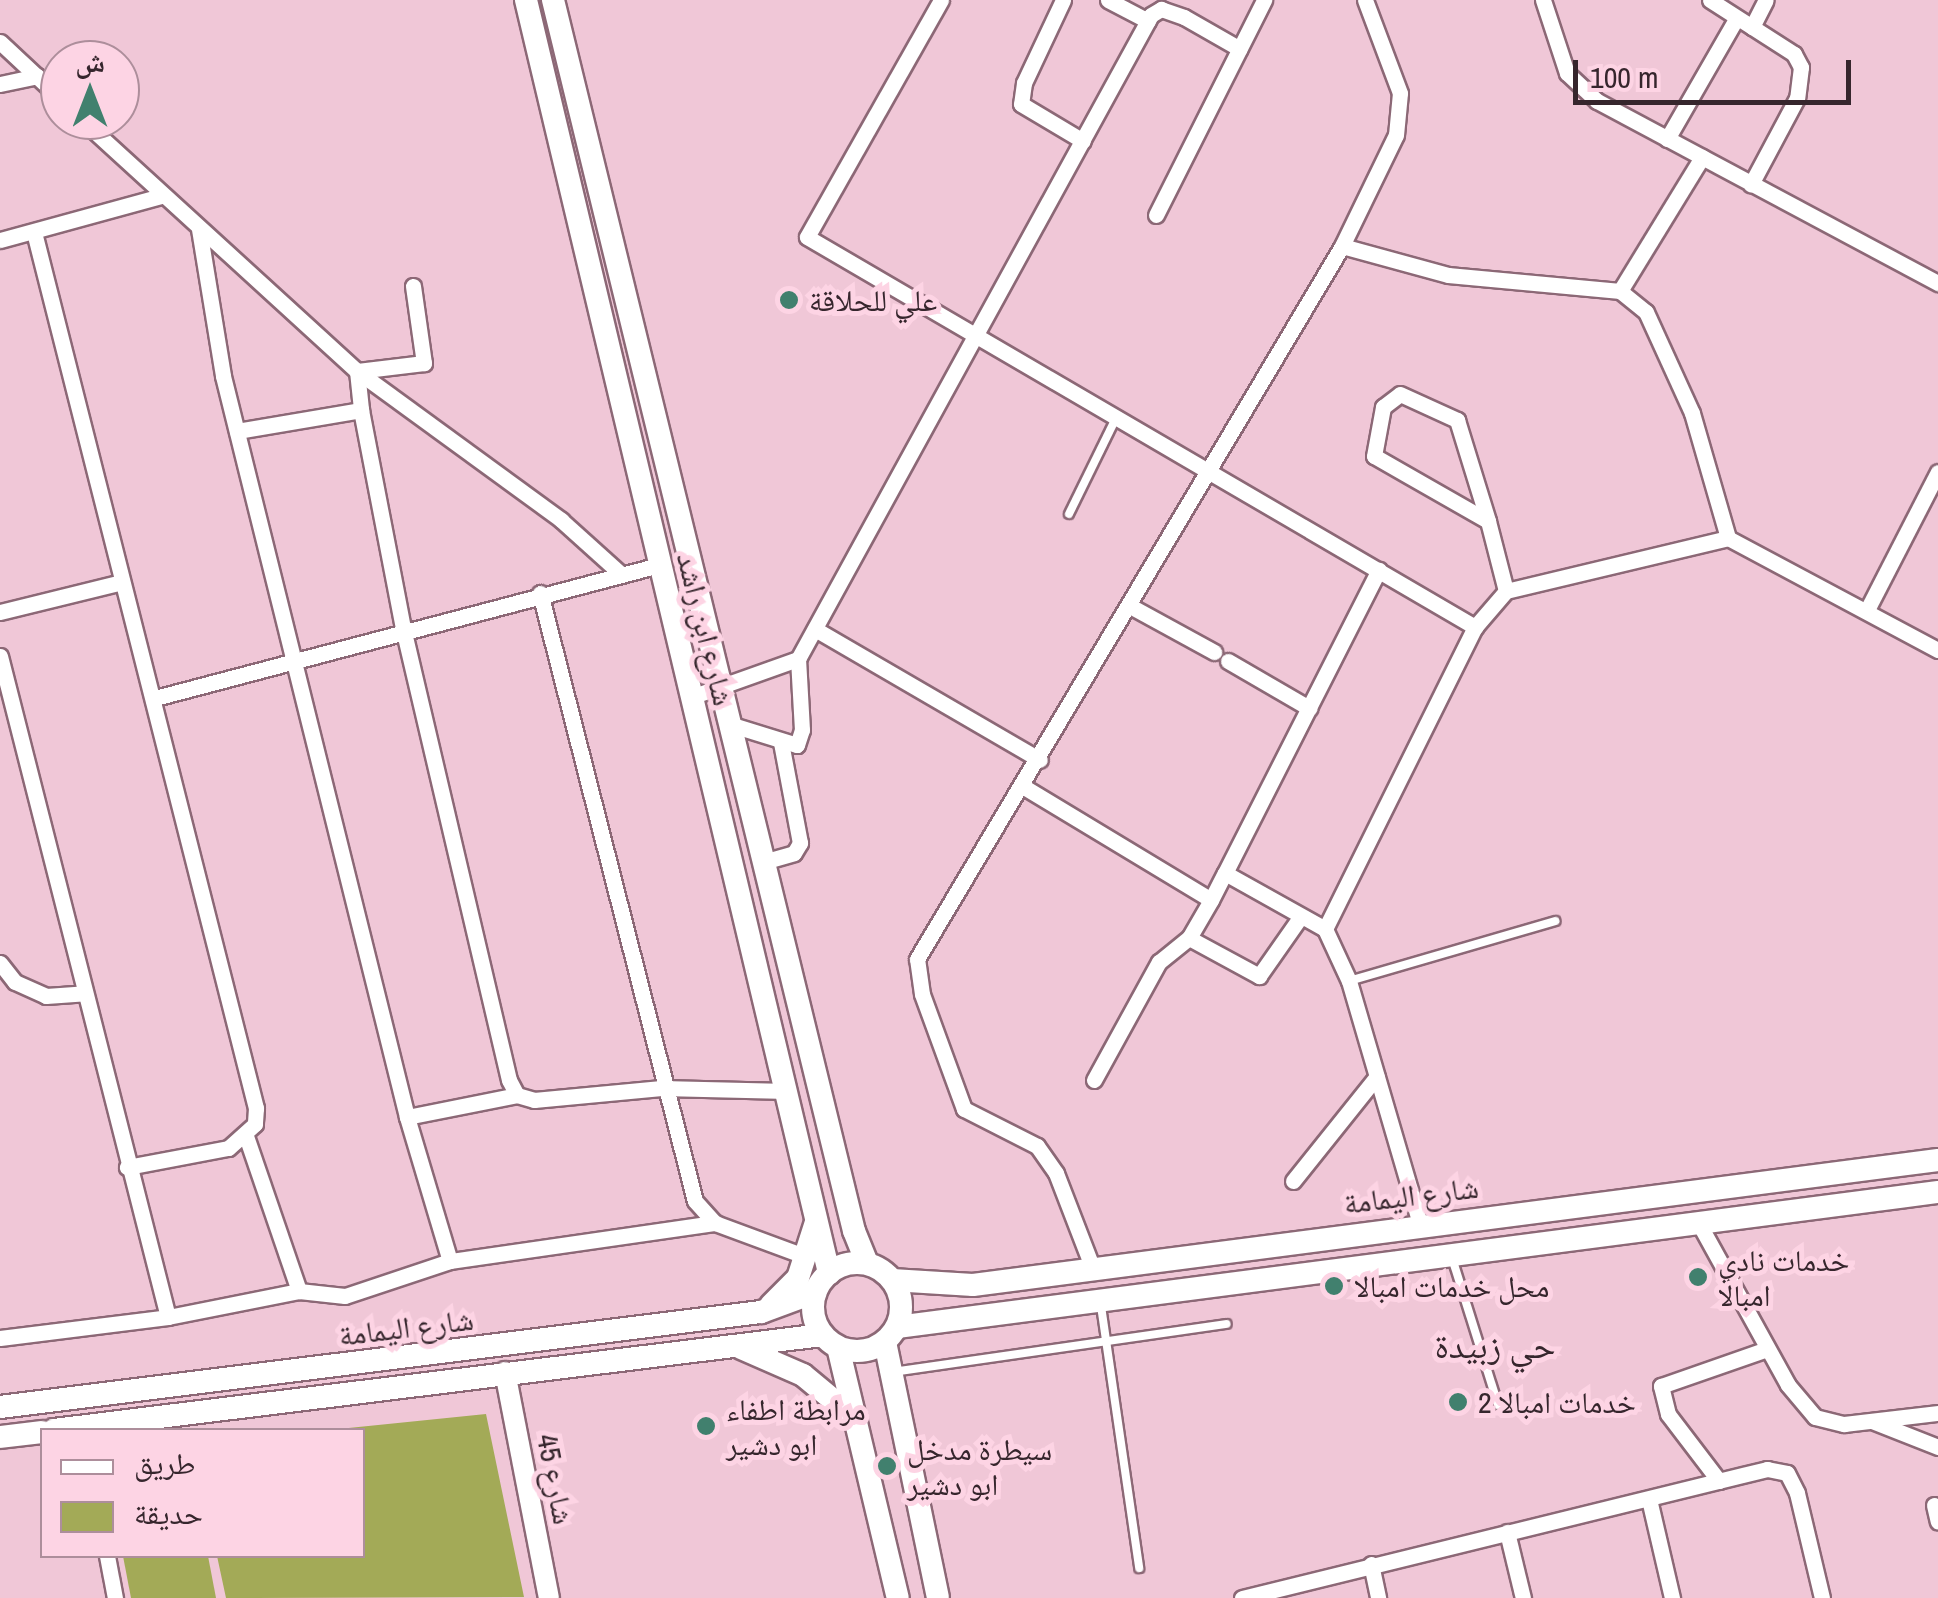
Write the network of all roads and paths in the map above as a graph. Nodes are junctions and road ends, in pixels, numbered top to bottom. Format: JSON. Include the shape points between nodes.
{"nodes":[{"id":1,"x":552,"y":0,"type":"edge"},
{"id":2,"x":941,"y":0,"type":"edge"},
{"id":3,"x":1063,"y":0,"type":"edge"},
{"id":4,"x":1108,"y":0,"type":"edge"},
{"id":5,"x":1264,"y":0,"type":"edge"},
{"id":6,"x":1364,"y":0,"type":"edge"},
{"id":7,"x":1544,"y":0,"type":"edge"},
{"id":8,"x":1710,"y":0,"type":"edge"},
{"id":9,"x":1766,"y":0,"type":"edge"},
{"id":10,"x":527,"y":3,"type":"edge"},
{"id":11,"x":1736,"y":19,"type":"junction"},
{"id":12,"x":1148,"y":21,"type":"junction"},
{"id":13,"x":1752,"y":27,"type":"junction"},
{"id":14,"x":0,"y":42,"type":"edge"},
{"id":15,"x":1240,"y":49,"type":"junction"},
{"id":16,"x":37,"y":76,"type":"junction"},
{"id":17,"x":40,"y":79,"type":"edge"},
{"id":18,"x":0,"y":84,"type":"edge"},
{"id":19,"x":1667,"y":139,"type":"junction"},
{"id":20,"x":103,"y":140,"type":"edge"},
{"id":21,"x":1083,"y":141,"type":"junction"},
{"id":22,"x":1702,"y":157,"type":"junction"},
{"id":23,"x":1752,"y":184,"type":"junction"},
{"id":24,"x":161,"y":196,"type":"junction"},
{"id":25,"x":1156,"y":215,"type":"dead end"},
{"id":26,"x":199,"y":230,"type":"junction"},
{"id":27,"x":34,"y":232,"type":"junction"},
{"id":28,"x":0,"y":240,"type":"edge"},
{"id":29,"x":1342,"y":246,"type":"junction"},
{"id":30,"x":1938,"y":283,"type":"edge"},
{"id":31,"x":413,"y":286,"type":"dead end"},
{"id":32,"x":1620,"y":291,"type":"junction"},
{"id":33,"x":977,"y":339,"type":"junction"},
{"id":34,"x":357,"y":372,"type":"junction"},
{"id":35,"x":360,"y":410,"type":"junction"},
{"id":36,"x":1116,"y":418,"type":"junction"},
{"id":37,"x":237,"y":431,"type":"junction"},
{"id":38,"x":1209,"y":471,"type":"junction"},
{"id":39,"x":1938,"y":472,"type":"edge"},
{"id":40,"x":1070,"y":514,"type":"dead end"},
{"id":41,"x":1488,"y":521,"type":"junction"},
{"id":42,"x":1728,"y":538,"type":"junction"},
{"id":43,"x":659,"y":565,"type":"junction"},
{"id":44,"x":1378,"y":570,"type":"junction"},
{"id":45,"x":621,"y":574,"type":"junction"},
{"id":46,"x":118,"y":584,"type":"junction"},
{"id":47,"x":1506,"y":591,"type":"junction"},
{"id":48,"x":540,"y":593,"type":"junction"},
{"id":49,"x":1130,"y":606,"type":"junction"},
{"id":50,"x":1867,"y":610,"type":"junction"},
{"id":51,"x":0,"y":612,"type":"edge"},
{"id":52,"x":1475,"y":627,"type":"junction"},
{"id":53,"x":403,"y":628,"type":"junction"},
{"id":54,"x":815,"y":628,"type":"junction"},
{"id":55,"x":1938,"y":650,"type":"edge"},
{"id":56,"x":0,"y":656,"type":"edge"},
{"id":57,"x":798,"y":659,"type":"junction"},
{"id":58,"x":296,"y":662,"type":"junction"},
{"id":59,"x":720,"y":689,"type":"junction"},
{"id":60,"x":691,"y":697,"type":"junction"},
{"id":61,"x":155,"y":698,"type":"junction"},
{"id":62,"x":6,"y":708,"type":"edge"},
{"id":63,"x":1309,"y":708,"type":"junction"},
{"id":64,"x":729,"y":724,"type":"junction"},
{"id":65,"x":782,"y":742,"type":"junction"},
{"id":66,"x":1040,"y":760,"type":"junction"},
{"id":67,"x":1024,"y":787,"type":"junction"},
{"id":68,"x":763,"y":862,"type":"junction"},
{"id":69,"x":1225,"y":873,"type":"junction"},
{"id":70,"x":1211,"y":900,"type":"junction"},
{"id":71,"x":1301,"y":916,"type":"junction"},
{"id":72,"x":1555,"y":921,"type":"dead end"},
{"id":73,"x":1325,"y":929,"type":"junction"},
{"id":74,"x":1189,"y":938,"type":"junction"},
{"id":75,"x":0,"y":963,"type":"edge"},
{"id":76,"x":1349,"y":981,"type":"junction"},
{"id":77,"x":85,"y":993,"type":"junction"},
{"id":78,"x":1377,"y":1076,"type":"junction"},
{"id":79,"x":1094,"y":1080,"type":"dead end"},
{"id":80,"x":662,"y":1088,"type":"junction"},
{"id":81,"x":788,"y":1091,"type":"junction"},
{"id":82,"x":516,"y":1095,"type":"junction"},
{"id":83,"x":407,"y":1117,"type":"junction"},
{"id":84,"x":246,"y":1136,"type":"junction"},
{"id":85,"x":1938,"y":1160,"type":"edge"},
{"id":86,"x":127,"y":1167,"type":"junction"},
{"id":87,"x":1800,"y":1177,"type":"junction"},
{"id":88,"x":1293,"y":1181,"type":"dead end"},
{"id":89,"x":1938,"y":1192,"type":"edge"},
{"id":90,"x":1804,"y":1208,"type":"junction"},
{"id":91,"x":818,"y":1213,"type":"junction"},
{"id":92,"x":1697,"y":1220,"type":"junction"},
{"id":93,"x":715,"y":1223,"type":"junction"},
{"id":94,"x":1420,"y":1224,"type":"junction"},
{"id":95,"x":1450,"y":1252,"type":"junction"},
{"id":96,"x":807,"y":1258,"type":"junction"},
{"id":97,"x":450,"y":1261,"type":"junction"},
{"id":98,"x":867,"y":1264,"type":"junction"},
{"id":99,"x":1093,"y":1268,"type":"junction"},
{"id":100,"x":829,"y":1272,"type":"junction"},
{"id":101,"x":892,"y":1280,"type":"junction"},
{"id":102,"x":299,"y":1291,"type":"junction"},
{"id":103,"x":815,"y":1292,"type":"junction"},
{"id":104,"x":1098,"y":1297,"type":"junction"},
{"id":105,"x":760,"y":1312,"type":"junction"},
{"id":106,"x":168,"y":1317,"type":"junction"},
{"id":107,"x":1227,"y":1324,"type":"dead end"},
{"id":108,"x":891,"y":1334,"type":"junction"},
{"id":109,"x":0,"y":1338,"type":"edge"},
{"id":110,"x":830,"y":1341,"type":"junction"},
{"id":111,"x":1108,"y":1342,"type":"junction"},
{"id":112,"x":718,"y":1345,"type":"junction"},
{"id":113,"x":1767,"y":1349,"type":"junction"},
{"id":114,"x":505,"y":1372,"type":"junction"},
{"id":115,"x":889,"y":1373,"type":"junction"},
{"id":116,"x":1498,"y":1405,"type":"dead end"},
{"id":117,"x":0,"y":1408,"type":"edge"},
{"id":118,"x":1938,"y":1412,"type":"edge"},
{"id":119,"x":856,"y":1419,"type":"junction"},
{"id":120,"x":1871,"y":1421,"type":"junction"},
{"id":121,"x":90,"y":1428,"type":"edge"},
{"id":122,"x":40,"y":1432,"type":"edge"},
{"id":123,"x":0,"y":1438,"type":"edge"},
{"id":124,"x":1938,"y":1447,"type":"edge"},
{"id":125,"x":1719,"y":1481,"type":"junction"},
{"id":126,"x":1649,"y":1499,"type":"junction"},
{"id":127,"x":1934,"y":1505,"type":"dead end"},
{"id":128,"x":1938,"y":1522,"type":"edge"},
{"id":129,"x":1507,"y":1532,"type":"junction"},
{"id":130,"x":107,"y":1558,"type":"edge"},
{"id":131,"x":1371,"y":1564,"type":"junction"},
{"id":132,"x":1139,"y":1568,"type":"dead end"},
{"id":133,"x":115,"y":1598,"type":"edge"},
{"id":134,"x":549,"y":1598,"type":"edge"},
{"id":135,"x":898,"y":1598,"type":"edge"},
{"id":136,"x":938,"y":1598,"type":"edge"},
{"id":137,"x":1242,"y":1598,"type":"edge"},
{"id":138,"x":1378,"y":1598,"type":"edge"},
{"id":139,"x":1523,"y":1598,"type":"edge"},
{"id":140,"x":1672,"y":1598,"type":"edge"},
{"id":141,"x":1822,"y":1598,"type":"edge"}],
"edges":[{"from":1,"to":10,"type":"street"},
{"from":1,"to":59,"type":"main road","name":"شارع ابن راشد"},
{"from":2,"to":33,"type":"street","via":[[806,236]]},
{"from":3,"to":21,"type":"street","via":[[1024,82],[1021,104]]},
{"from":4,"to":12,"type":"street"},
{"from":5,"to":15,"type":"street"},
{"from":6,"to":29,"type":"street","via":[[1400,93],[1396,135]]},
{"from":7,"to":19,"type":"street","via":[[1567,73],[1578,87]]},
{"from":8,"to":11,"type":"street"},
{"from":9,"to":13,"type":"street"},
{"from":10,"to":43,"type":"main road","name":"شارع ابن راشد"},
{"from":11,"to":13,"type":"street"},
{"from":11,"to":19,"type":"street"},
{"from":12,"to":15,"type":"street","via":[[1161,9]]},
{"from":12,"to":21,"type":"street"},
{"from":13,"to":23,"type":"street","via":[[1794,54],[1801,67],[1796,98]]},
{"from":14,"to":16,"type":"street"},
{"from":15,"to":25,"type":"street"},
{"from":16,"to":17,"type":"street"},
{"from":16,"to":18,"type":"street"},
{"from":19,"to":22,"type":"street"},
{"from":20,"to":24,"type":"street"},
{"from":21,"to":33,"type":"street"},
{"from":22,"to":23,"type":"street"},
{"from":22,"to":32,"type":"street"},
{"from":23,"to":30,"type":"street"},
{"from":24,"to":26,"type":"street"},
{"from":24,"to":27,"type":"street"},
{"from":26,"to":34,"type":"street"},
{"from":26,"to":37,"type":"street"},
{"from":27,"to":28,"type":"street"},
{"from":27,"to":46,"type":"street"},
{"from":29,"to":32,"type":"street","via":[[1448,274]]},
{"from":29,"to":38,"type":"street"},
{"from":31,"to":34,"type":"street","via":[[422,366]]},
{"from":32,"to":42,"type":"street","via":[[1646,312],[1692,413]]},
{"from":33,"to":36,"type":"street"},
{"from":33,"to":54,"type":"street"},
{"from":34,"to":35,"type":"street"},
{"from":34,"to":45,"type":"street","via":[[561,520]]},
{"from":35,"to":37,"type":"street"},
{"from":35,"to":53,"type":"street"},
{"from":36,"to":38,"type":"street"},
{"from":36,"to":40,"type":"lane"},
{"from":37,"to":58,"type":"street"},
{"from":38,"to":44,"type":"street"},
{"from":38,"to":49,"type":"street"},
{"from":39,"to":50,"type":"street"},
{"from":41,"to":41,"type":"street","via":[[1457,420],[1400,394],[1383,407],[1374,456]]},
{"from":41,"to":47,"type":"street"},
{"from":42,"to":47,"type":"street"},
{"from":42,"to":50,"type":"street"},
{"from":43,"to":45,"type":"street"},
{"from":43,"to":60,"type":"main road","name":"شارع ابن راشد"},
{"from":44,"to":52,"type":"street"},
{"from":44,"to":63,"type":"street"},
{"from":45,"to":48,"type":"street"},
{"from":46,"to":51,"type":"street"},
{"from":46,"to":61,"type":"street"},
{"from":47,"to":52,"type":"street"},
{"from":48,"to":53,"type":"street"},
{"from":48,"to":80,"type":"street"},
{"from":49,"to":63,"type":"street"},
{"from":49,"to":66,"type":"street"},
{"from":50,"to":55,"type":"street"},
{"from":52,"to":73,"type":"street"},
{"from":53,"to":58,"type":"street"},
{"from":53,"to":82,"type":"street"},
{"from":54,"to":57,"type":"street"},
{"from":54,"to":66,"type":"street"},
{"from":56,"to":62,"type":"street"},
{"from":57,"to":59,"type":"street"},
{"from":57,"to":65,"type":"street","via":[[801,739],[797,745]]},
{"from":58,"to":61,"type":"street"},
{"from":58,"to":83,"type":"street"},
{"from":59,"to":60,"type":"street"},
{"from":59,"to":64,"type":"main road","name":"شارع ابن راشد"},
{"from":60,"to":81,"type":"main road","name":"شارع ابن راشد"},
{"from":61,"to":84,"type":"street","via":[[246,1050],[256,1108]]},
{"from":62,"to":77,"type":"street"},
{"from":63,"to":69,"type":"street"},
{"from":64,"to":65,"type":"street"},
{"from":64,"to":68,"type":"main road","name":"شارع ابن راشد"},
{"from":65,"to":68,"type":"street","via":[[800,843],[794,854]]},
{"from":66,"to":67,"type":"street"},
{"from":67,"to":70,"type":"street"},
{"from":67,"to":99,"type":"street","via":[[917,958],[922,994],[964,1109],[1037,1146],[1056,1173]]},
{"from":68,"to":98,"type":"main road","name":"شارع ابن راشد"},
{"from":69,"to":70,"type":"street"},
{"from":69,"to":71,"type":"street"},
{"from":70,"to":74,"type":"street"},
{"from":71,"to":73,"type":"street"},
{"from":71,"to":74,"type":"street","via":[[1259,976]]},
{"from":72,"to":76,"type":"lane"},
{"from":73,"to":76,"type":"street"},
{"from":74,"to":79,"type":"street","via":[[1159,962]]},
{"from":75,"to":77,"type":"street","via":[[15,982],[46,996]]},
{"from":76,"to":78,"type":"street"},
{"from":77,"to":86,"type":"street"},
{"from":78,"to":88,"type":"street"},
{"from":78,"to":94,"type":"street"},
{"from":80,"to":81,"type":"street"},
{"from":80,"to":82,"type":"street","via":[[534,1100]]},
{"from":80,"to":93,"type":"street","via":[[695,1201]]},
{"from":81,"to":91,"type":"main road","name":"شارع ابن راشد"},
{"from":82,"to":83,"type":"street"},
{"from":83,"to":97,"type":"street"},
{"from":84,"to":86,"type":"street","via":[[228,1148]]},
{"from":84,"to":102,"type":"street"},
{"from":85,"to":87,"type":"main road","name":"شارع اليمامة"},
{"from":86,"to":106,"type":"street"},
{"from":87,"to":90,"type":"main road"},
{"from":87,"to":94,"type":"main road","name":"شارع اليمامة"},
{"from":89,"to":90,"type":"main road","name":"شارع اليمامة"},
{"from":90,"to":92,"type":"main road","name":"شارع اليمامة"},
{"from":91,"to":96,"type":"main road"},
{"from":91,"to":100,"type":"main road","name":"شارع ابن راشد"},
{"from":92,"to":95,"type":"main road","name":"شارع اليمامة"},
{"from":92,"to":113,"type":"street"},
{"from":93,"to":96,"type":"street"},
{"from":93,"to":97,"type":"street"},
{"from":94,"to":99,"type":"main road","name":"شارع اليمامة"},
{"from":95,"to":104,"type":"main road","name":"شارع اليمامة"},
{"from":95,"to":116,"type":"lane"},
{"from":96,"to":105,"type":"main road","via":[[788,1292]]},
{"from":97,"to":102,"type":"street","via":[[345,1296]]},
{"from":98,"to":100,"type":"main road"},
{"from":98,"to":101,"type":"main road"},
{"from":99,"to":101,"type":"main road","name":"شارع اليمامة","via":[[972,1285]]},
{"from":100,"to":103,"type":"main road"},
{"from":101,"to":108,"type":"main road","via":[[900,1298]]},
{"from":102,"to":106,"type":"street"},
{"from":103,"to":105,"type":"main road","name":"شارع اليمامة"},
{"from":103,"to":110,"type":"main road","via":[[813,1314]]},
{"from":104,"to":108,"type":"main road","name":"شارع اليمامة"},
{"from":104,"to":111,"type":"lane"},
{"from":105,"to":117,"type":"main road","name":"شارع اليمامة"},
{"from":106,"to":109,"type":"street"},
{"from":107,"to":111,"type":"lane"},
{"from":108,"to":110,"type":"main road","via":[[867,1350]]},
{"from":108,"to":115,"type":"main road"},
{"from":110,"to":112,"type":"main road","name":"شارع اليمامة"},
{"from":110,"to":119,"type":"main road"},
{"from":111,"to":115,"type":"lane"},
{"from":111,"to":132,"type":"lane"},
{"from":112,"to":114,"type":"main road","name":"شارع اليمامة"},
{"from":112,"to":119,"type":"main road","via":[[779,1361]]},
{"from":113,"to":120,"type":"street","via":[[1815,1417]]},
{"from":113,"to":125,"type":"street","via":[[1661,1386],[1668,1414]]},
{"from":114,"to":121,"type":"main road","name":"شارع اليمامة"},
{"from":114,"to":134,"type":"street","name":"شارع 45"},
{"from":115,"to":136,"type":"main road"},
{"from":118,"to":120,"type":"street"},
{"from":119,"to":135,"type":"main road"},
{"from":120,"to":124,"type":"street"},
{"from":122,"to":123,"type":"main road"},
{"from":125,"to":126,"type":"street"},
{"from":125,"to":141,"type":"street","via":[[1768,1468],[1787,1474]]},
{"from":126,"to":129,"type":"street"},
{"from":126,"to":140,"type":"street"},
{"from":127,"to":128,"type":"street"},
{"from":129,"to":131,"type":"street"},
{"from":129,"to":139,"type":"street"},
{"from":130,"to":133,"type":"street"},
{"from":131,"to":137,"type":"street"},
{"from":131,"to":138,"type":"street"}]}
